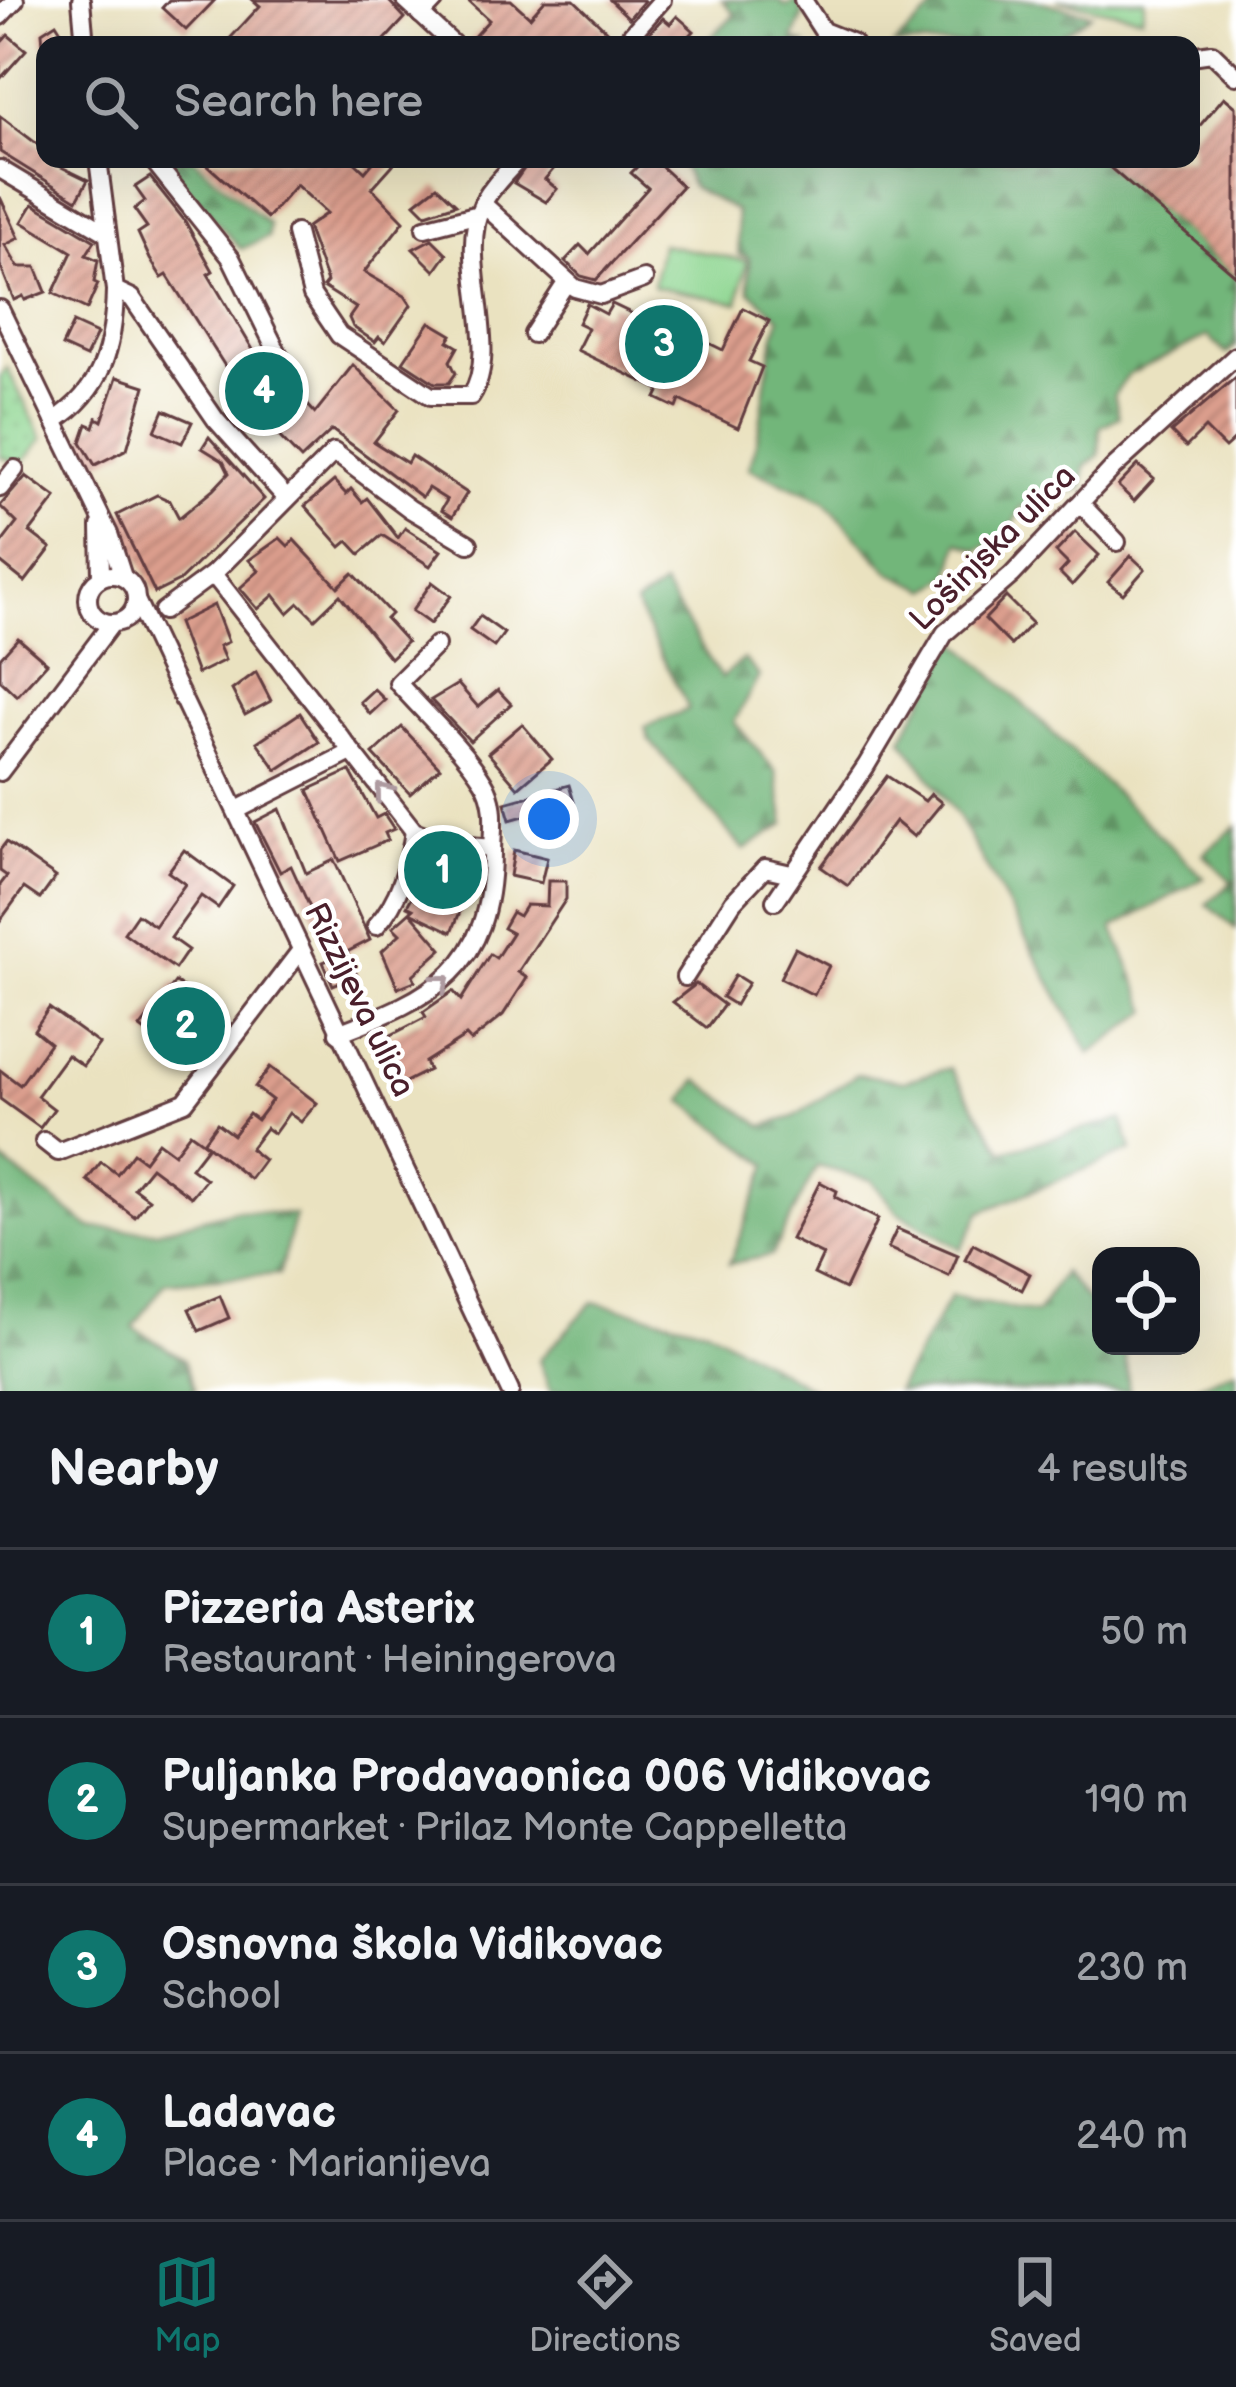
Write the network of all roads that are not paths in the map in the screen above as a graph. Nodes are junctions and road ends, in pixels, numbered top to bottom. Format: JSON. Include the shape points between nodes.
{"nodes":[{"id":1,"x":15,"y":0,"type":"edge"},
{"id":2,"x":81,"y":0,"type":"edge"},
{"id":3,"x":405,"y":0,"type":"edge"},
{"id":4,"x":434,"y":0,"type":"edge"},
{"id":5,"x":662,"y":0,"type":"edge"},
{"id":6,"x":803,"y":0,"type":"edge"},
{"id":7,"x":421,"y":15,"type":"junction"},
{"id":8,"x":0,"y":16,"type":"edge"},
{"id":9,"x":85,"y":36,"type":"edge"},
{"id":10,"x":444,"y":36,"type":"edge"},
{"id":11,"x":630,"y":36,"type":"edge"},
{"id":12,"x":834,"y":36,"type":"edge"},
{"id":13,"x":1200,"y":55,"type":"edge"},
{"id":14,"x":1236,"y":76,"type":"edge"},
{"id":15,"x":99,"y":168,"type":"edge"},
{"id":16,"x":159,"y":168,"type":"edge"},
{"id":17,"x":512,"y":168,"type":"edge"},
{"id":18,"x":0,"y":170,"type":"edge"},
{"id":19,"x":481,"y":209,"type":"junction"},
{"id":20,"x":425,"y":228,"type":"dead end"},
{"id":21,"x":296,"y":232,"type":"dead end"},
{"id":22,"x":107,"y":233,"type":"junction"},
{"id":23,"x":644,"y":279,"type":"dead end"},
{"id":24,"x":566,"y":283,"type":"junction"},
{"id":25,"x":115,"y":290,"type":"junction"},
{"id":26,"x":0,"y":309,"type":"edge"},
{"id":27,"x":533,"y":334,"type":"dead end"},
{"id":28,"x":1236,"y":356,"type":"edge"},
{"id":29,"x":297,"y":392,"type":"dead end"},
{"id":30,"x":54,"y":422,"type":"junction"},
{"id":31,"x":15,"y":469,"type":"dead end"},
{"id":32,"x":0,"y":488,"type":"edge"},
{"id":33,"x":287,"y":499,"type":"junction"},
{"id":34,"x":1081,"y":504,"type":"junction"},
{"id":35,"x":100,"y":519,"type":"junction"},
{"id":36,"x":1117,"y":542,"type":"dead end"},
{"id":37,"x":469,"y":544,"type":"dead end"},
{"id":38,"x":213,"y":574,"type":"junction"},
{"id":39,"x":101,"y":578,"type":"junction"},
{"id":40,"x":122,"y":578,"type":"junction"},
{"id":41,"x":136,"y":599,"type":"junction"},
{"id":42,"x":89,"y":607,"type":"junction"},
{"id":43,"x":163,"y":611,"type":"dead end"},
{"id":44,"x":117,"y":622,"type":"junction"},
{"id":45,"x":154,"y":635,"type":"junction"},
{"id":46,"x":436,"y":645,"type":"dead end"},
{"id":47,"x":83,"y":655,"type":"junction"},
{"id":48,"x":351,"y":752,"type":"junction"},
{"id":49,"x":0,"y":772,"type":"edge"},
{"id":50,"x":237,"y":810,"type":"junction"},
{"id":51,"x":414,"y":831,"type":"junction"},
{"id":52,"x":492,"y":848,"type":"junction"},
{"id":53,"x":791,"y":874,"type":"junction"},
{"id":54,"x":775,"y":901,"type":"dead end"},
{"id":55,"x":376,"y":926,"type":"dead end"},
{"id":56,"x":301,"y":950,"type":"junction"},
{"id":57,"x":685,"y":977,"type":"dead end"},
{"id":58,"x":338,"y":1033,"type":"junction"},
{"id":59,"x":44,"y":1142,"type":"dead end"},
{"id":60,"x":511,"y":1391,"type":"edge"}],
"edges":[{"from":1,"to":8,"type":"street"},
{"from":2,"to":9,"type":"street"},
{"from":3,"to":7,"type":"street"},
{"from":4,"to":7,"type":"street"},
{"from":5,"to":11,"type":"street"},
{"from":6,"to":12,"type":"street"},
{"from":7,"to":10,"type":"street"},
{"from":13,"to":14,"type":"street","via":[[1212,53]]},
{"from":15,"to":22,"type":"street"},
{"from":16,"to":29,"type":"street","via":[[232,258]]},
{"from":17,"to":19,"type":"street"},
{"from":18,"to":22,"type":"street"},
{"from":19,"to":20,"type":"street"},
{"from":19,"to":21,"type":"street","via":[[481,366],[478,386],[460,399],[431,396],[339,335],[312,295]]},
{"from":19,"to":24,"type":"street"},
{"from":22,"to":25,"type":"street"},
{"from":23,"to":24,"type":"street","via":[[602,295]]},
{"from":24,"to":27,"type":"street"},
{"from":25,"to":30,"type":"street","via":[[114,325],[92,392]]},
{"from":25,"to":33,"type":"street","via":[[132,298],[216,420]]},
{"from":26,"to":30,"type":"street"},
{"from":28,"to":34,"type":"street","name":"Lošinjska ulica"},
{"from":30,"to":35,"type":"street"},
{"from":31,"to":32,"type":"street"},
{"from":33,"to":37,"type":"street","via":[[334,452]]},
{"from":33,"to":38,"type":"street"},
{"from":34,"to":36,"type":"street"},
{"from":34,"to":53,"type":"street","name":"Lošinjska ulica","via":[[928,653],[866,766]]},
{"from":35,"to":39,"type":"street"},
{"from":35,"to":40,"type":"street"},
{"from":38,"to":43,"type":"street"},
{"from":38,"to":48,"type":"street"},
{"from":39,"to":40,"type":"street"},
{"from":39,"to":42,"type":"street"},
{"from":40,"to":41,"type":"street"},
{"from":41,"to":44,"type":"street"},
{"from":41,"to":45,"type":"street","name":"Rizzijeva ulica"},
{"from":42,"to":44,"type":"street","via":[[98,619]]},
{"from":42,"to":47,"type":"street"},
{"from":44,"to":45,"type":"street"},
{"from":44,"to":47,"type":"street"},
{"from":45,"to":50,"type":"street","name":"Rizzijeva ulica"},
{"from":46,"to":52,"type":"street","via":[[398,683],[485,784],[495,819]]},
{"from":47,"to":49,"type":"street"},
{"from":48,"to":50,"type":"street"},
{"from":51,"to":48,"type":"street","one_way":true},
{"from":50,"to":56,"type":"street","name":"Rizzijeva ulica"},
{"from":51,"to":52,"type":"street"},
{"from":51,"to":55,"type":"street","via":[[408,866]]},
{"from":58,"to":52,"type":"street","one_way":true,"via":[[414,1004],[456,973],[482,922]]},
{"from":53,"to":54,"type":"street","name":"Lošinjska ulica"},
{"from":53,"to":57,"type":"street","via":[[764,868]]},
{"from":56,"to":58,"type":"street","name":"Rizzijeva ulica"},
{"from":56,"to":59,"type":"street","via":[[185,1102],[58,1152]]},
{"from":58,"to":60,"type":"street","name":"Rizzijeva ulica"}]}
